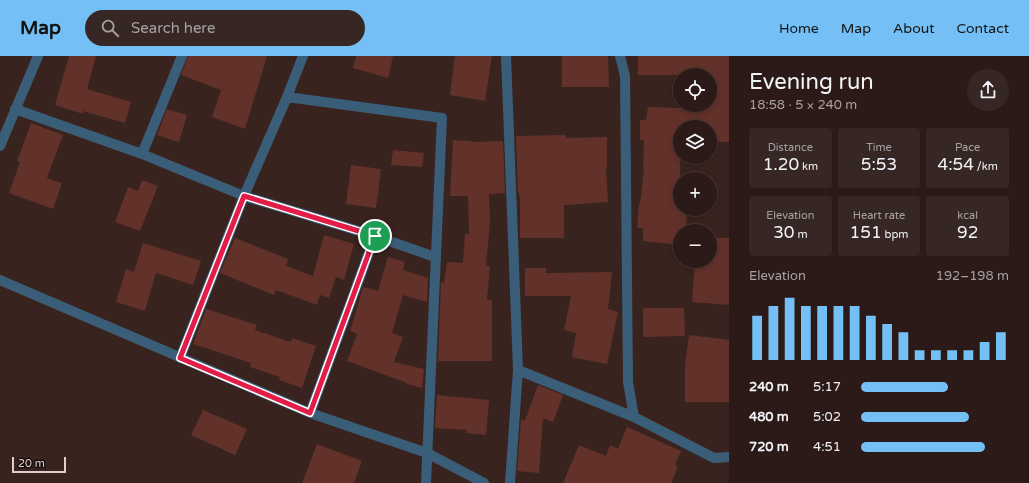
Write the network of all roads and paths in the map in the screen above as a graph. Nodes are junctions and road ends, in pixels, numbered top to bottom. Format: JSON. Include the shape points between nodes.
{"nodes":[{"id":1,"x":38,"y":56,"type":"edge"},
{"id":2,"x":182,"y":56,"type":"edge"},
{"id":3,"x":303,"y":56,"type":"edge"},
{"id":4,"x":506,"y":56,"type":"edge"},
{"id":5,"x":620,"y":56,"type":"edge"},
{"id":6,"x":287,"y":97,"type":"junction"},
{"id":7,"x":15,"y":109,"type":"junction"},
{"id":8,"x":0,"y":146,"type":"edge"},
{"id":9,"x":142,"y":154,"type":"junction"},
{"id":10,"x":244,"y":196,"type":"junction"},
{"id":11,"x":375,"y":236,"type":"junction"},
{"id":12,"x":435,"y":257,"type":"junction"},
{"id":13,"x":0,"y":280,"type":"edge"},
{"id":14,"x":180,"y":358,"type":"junction"},
{"id":15,"x":518,"y":370,"type":"junction"},
{"id":16,"x":310,"y":413,"type":"junction"},
{"id":17,"x":634,"y":417,"type":"junction"},
{"id":18,"x":427,"y":453,"type":"junction"},
{"id":19,"x":729,"y":457,"type":"edge"},
{"id":20,"x":426,"y":483,"type":"edge"},
{"id":21,"x":484,"y":483,"type":"edge"},
{"id":22,"x":510,"y":483,"type":"edge"}],
"edges":[{"from":1,"to":7,"type":"street"},
{"from":2,"to":9,"type":"street"},
{"from":3,"to":6,"type":"street"},
{"from":4,"to":15,"type":"street"},
{"from":5,"to":17,"type":"street","via":[[625,76],[628,382]]},
{"from":6,"to":10,"type":"street"},
{"from":6,"to":12,"type":"street","via":[[442,118]]},
{"from":7,"to":8,"type":"street"},
{"from":7,"to":9,"type":"street"},
{"from":9,"to":10,"type":"street"},
{"from":10,"to":11,"type":"street"},
{"from":10,"to":14,"type":"street"},
{"from":11,"to":12,"type":"street"},
{"from":11,"to":16,"type":"street"},
{"from":12,"to":18,"type":"street"},
{"from":13,"to":14,"type":"street"},
{"from":14,"to":16,"type":"street"},
{"from":15,"to":17,"type":"street"},
{"from":15,"to":22,"type":"street"},
{"from":16,"to":18,"type":"street"},
{"from":17,"to":19,"type":"street","via":[[714,458]]},
{"from":18,"to":20,"type":"street"},
{"from":18,"to":21,"type":"street"}]}
